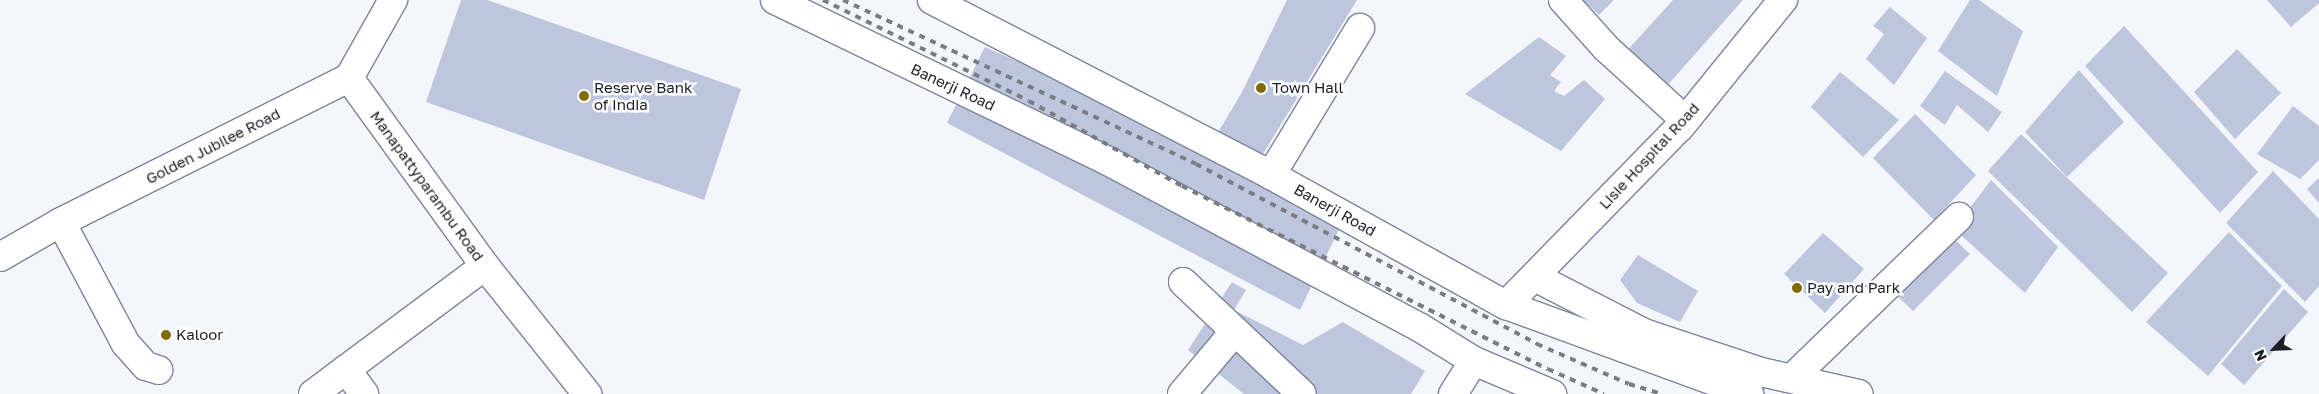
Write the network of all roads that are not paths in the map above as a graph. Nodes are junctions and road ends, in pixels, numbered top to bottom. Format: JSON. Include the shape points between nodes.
{"nodes":[{"id":1,"x":393,"y":0,"type":"edge"},
{"id":2,"x":775,"y":0,"type":"edge"},
{"id":3,"x":932,"y":0,"type":"edge"},
{"id":4,"x":1563,"y":0,"type":"edge"},
{"id":5,"x":1783,"y":0,"type":"edge"},
{"id":6,"x":1360,"y":28,"type":"dead end"},
{"id":7,"x":349,"y":78,"type":"junction"},
{"id":8,"x":1686,"y":120,"type":"junction"},
{"id":9,"x":1271,"y":174,"type":"junction"},
{"id":10,"x":1958,"y":217,"type":"dead end"},
{"id":11,"x":61,"y":222,"type":"junction"},
{"id":12,"x":0,"y":258,"type":"edge"},
{"id":13,"x":485,"y":266,"type":"junction"},
{"id":14,"x":1535,"y":277,"type":"junction"},
{"id":15,"x":1183,"y":282,"type":"dead end"},
{"id":16,"x":1506,"y":305,"type":"junction"},
{"id":17,"x":1236,"y":331,"type":"junction"},
{"id":18,"x":1474,"y":361,"type":"junction"},
{"id":19,"x":158,"y":370,"type":"dead end"},
{"id":20,"x":346,"y":370,"type":"junction"},
{"id":21,"x":1792,"y":378,"type":"junction"},
{"id":22,"x":1462,"y":392,"type":"edge"},
{"id":23,"x":313,"y":394,"type":"edge"},
{"id":24,"x":364,"y":394,"type":"edge"},
{"id":25,"x":587,"y":394,"type":"edge"},
{"id":26,"x":1182,"y":394,"type":"edge"},
{"id":27,"x":1302,"y":394,"type":"edge"},
{"id":28,"x":1552,"y":394,"type":"edge"},
{"id":29,"x":1749,"y":394,"type":"edge"},
{"id":30,"x":1859,"y":394,"type":"edge"}],
"edges":[{"from":1,"to":7,"type":"street"},
{"from":2,"to":18,"type":"street","name":"Banerji Road","via":[[1108,161],[1419,327]]},
{"from":3,"to":9,"type":"street","name":"Banerji Road"},
{"from":4,"to":8,"type":"street","via":[[1606,48]]},
{"from":5,"to":8,"type":"street","name":"Lisie Hospital Road"},
{"from":6,"to":9,"type":"street"},
{"from":7,"to":11,"type":"street","name":"Golden Jubilee Road"},
{"from":7,"to":13,"type":"street","name":"Manapattyparambu Road"},
{"from":8,"to":14,"type":"street","name":"Lisie Hospital Road"},
{"from":9,"to":16,"type":"street","name":"Banerji Road"},
{"from":10,"to":21,"type":"street"},
{"from":11,"to":12,"type":"street","name":"Golden Jubilee Road"},
{"from":11,"to":19,"type":"street","via":[[126,344],[146,366]]},
{"from":13,"to":20,"type":"street","name":"Manapattyparambu Road"},
{"from":13,"to":25,"type":"street"},
{"from":14,"to":16,"type":"street","name":"Lisie Hospital Road"},
{"from":14,"to":21,"type":"street","via":[[1644,333],[1761,372]]},
{"from":15,"to":17,"type":"street"},
{"from":16,"to":29,"type":"street","name":"Banerji Road"},
{"from":17,"to":26,"type":"street"},
{"from":17,"to":27,"type":"street"},
{"from":18,"to":22,"type":"street"},
{"from":18,"to":28,"type":"street","name":"Banerji Road"},
{"from":20,"to":23,"type":"street","name":"Manapattyparambu Road"},
{"from":20,"to":24,"type":"street"},
{"from":21,"to":30,"type":"street"}]}
